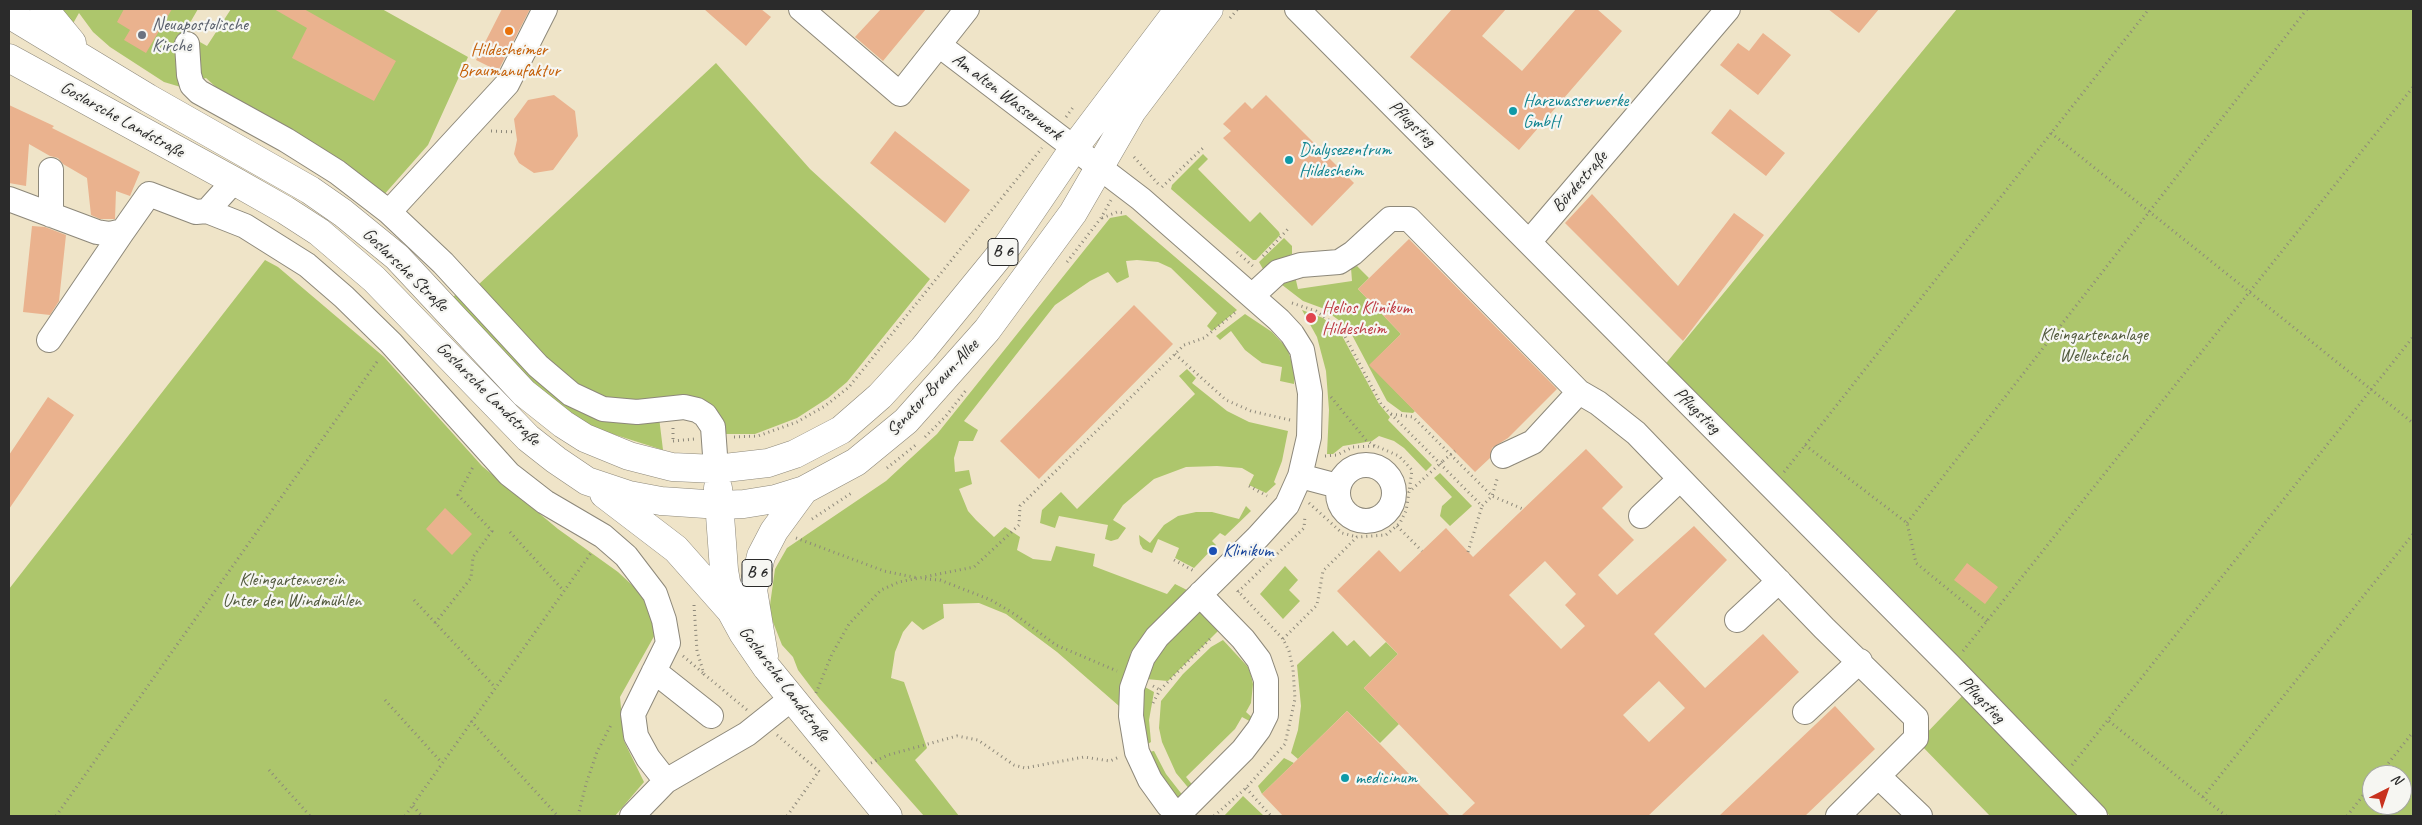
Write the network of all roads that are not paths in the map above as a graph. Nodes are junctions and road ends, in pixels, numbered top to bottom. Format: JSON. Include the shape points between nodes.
{"nodes":[{"id":1,"x":44,"y":9,"type":"edge"},
{"id":2,"x":545,"y":9,"type":"edge"},
{"id":3,"x":801,"y":9,"type":"edge"},
{"id":4,"x":966,"y":9,"type":"edge"},
{"id":5,"x":1179,"y":9,"type":"edge"},
{"id":6,"x":1209,"y":9,"type":"edge"},
{"id":7,"x":1297,"y":9,"type":"edge"},
{"id":8,"x":1728,"y":9,"type":"edge"},
{"id":9,"x":9,"y":14,"type":"edge"},
{"id":10,"x":9,"y":32,"type":"edge"},
{"id":11,"x":187,"y":44,"type":"dead end"},
{"id":12,"x":939,"y":45,"type":"junction"},
{"id":13,"x":9,"y":58,"type":"edge"},
{"id":14,"x":86,"y":59,"type":"junction"},
{"id":15,"x":132,"y":126,"type":"junction"},
{"id":16,"x":1064,"y":141,"type":"junction"},
{"id":17,"x":1099,"y":167,"type":"junction"},
{"id":18,"x":51,"y":170,"type":"dead end"},
{"id":19,"x":234,"y":181,"type":"junction"},
{"id":20,"x":9,"y":200,"type":"edge"},
{"id":21,"x":207,"y":210,"type":"junction"},
{"id":22,"x":388,"y":212,"type":"junction"},
{"id":23,"x":51,"y":215,"type":"junction"},
{"id":24,"x":123,"y":232,"type":"junction"},
{"id":25,"x":1529,"y":242,"type":"junction"},
{"id":26,"x":1252,"y":296,"type":"junction"},
{"id":27,"x":49,"y":340,"type":"dead end"},
{"id":28,"x":1579,"y":392,"type":"junction"},
{"id":29,"x":1504,"y":456,"type":"road end"},
{"id":30,"x":716,"y":469,"type":"junction"},
{"id":31,"x":1300,"y":476,"type":"junction"},
{"id":32,"x":1680,"y":479,"type":"junction"},
{"id":33,"x":587,"y":481,"type":"junction"},
{"id":34,"x":1338,"y":486,"type":"dead end"},
{"id":35,"x":804,"y":490,"type":"junction"},
{"id":36,"x":720,"y":506,"type":"junction"},
{"id":37,"x":1641,"y":516,"type":"dead end"},
{"id":38,"x":1779,"y":581,"type":"junction"},
{"id":39,"x":1201,"y":593,"type":"junction"},
{"id":40,"x":732,"y":611,"type":"junction"},
{"id":41,"x":1737,"y":620,"type":"dead end"},
{"id":42,"x":1860,"y":661,"type":"junction"},
{"id":43,"x":767,"y":668,"type":"junction"},
{"id":44,"x":654,"y":672,"type":"junction"},
{"id":45,"x":800,"y":695,"type":"junction"},
{"id":46,"x":1806,"y":712,"type":"dead end"},
{"id":47,"x":711,"y":716,"type":"dead end"},
{"id":48,"x":1878,"y":776,"type":"junction"},
{"id":49,"x":666,"y":781,"type":"junction"},
{"id":50,"x":632,"y":816,"type":"edge"},
{"id":51,"x":888,"y":816,"type":"edge"},
{"id":52,"x":1179,"y":816,"type":"edge"},
{"id":53,"x":1840,"y":816,"type":"edge"},
{"id":54,"x":1920,"y":816,"type":"edge"},
{"id":55,"x":2095,"y":816,"type":"edge"}],
"edges":[{"from":1,"to":14,"type":"main road"},
{"from":2,"to":22,"type":"street","via":[[507,84]]},
{"from":3,"to":12,"type":"street","name":"Am alten Wasserwerk","via":[[900,94]]},
{"from":4,"to":12,"type":"street","name":"Am alten Wasserwerk"},
{"from":5,"to":16,"type":"main road","name":"Senator-Braun-Allee","number":"B 6"},
{"from":6,"to":17,"type":"main road","name":"Senator-Braun-Allee","number":"B 6","via":[[1132,111]]},
{"from":7,"to":25,"type":"street","name":"Pflugstieg"},
{"from":8,"to":25,"type":"street","name":"Bördestraße"},
{"from":9,"to":14,"type":"main road"},
{"from":10,"to":15,"type":"main road","via":[[114,105]]},
{"from":11,"to":22,"type":"street","via":[[189,74],[192,85],[199,92],[286,140]]},
{"from":12,"to":16,"type":"street","name":"Am alten Wasserwerk"},
{"from":13,"to":15,"type":"main road","name":"Goslarsche Landstraße"},
{"from":14,"to":30,"type":"main road","name":"Goslarsche Straße","via":[[310,190],[371,234],[422,283],[524,393],[563,424],[585,438],[629,456],[672,467]]},
{"from":15,"to":19,"type":"main road","name":"Goslarsche Landstraße"},
{"from":16,"to":17,"type":"street"},
{"from":16,"to":30,"type":"main road","name":"Senator-Braun-Allee","number":"B 6","via":[[1008,245],[917,356],[863,413],[834,434],[795,454],[768,463]]},
{"from":17,"to":26,"type":"street","via":[[1141,199]]},
{"from":17,"to":35,"type":"main road","name":"Senator-Braun-Allee","number":"B 6","via":[[1067,221],[987,330],[928,398],[881,444],[856,462]]},
{"from":18,"to":23,"type":"street"},
{"from":19,"to":21,"type":"street"},
{"from":19,"to":33,"type":"main road","name":"Goslarsche Landstraße","via":[[285,210],[347,255],[407,311],[517,428]]},
{"from":20,"to":23,"type":"street"},
{"from":21,"to":24,"type":"street","name":"Goslarsche Landstraße","via":[[196,212],[149,194]]},
{"from":21,"to":44,"type":"street","name":"Goslarsche Landstraße","via":[[245,226],[307,265],[391,342],[509,474],[545,502],[603,536],[626,556],[655,594],[664,620],[668,643]]},
{"from":22,"to":30,"type":"street","via":[[443,262],[538,366],[571,394],[603,409],[637,412],[684,407],[697,410],[709,420]]},
{"from":23,"to":24,"type":"street","via":[[97,232]]},
{"from":24,"to":27,"type":"street"},
{"from":25,"to":55,"type":"street","name":"Pflugstieg"},
{"from":26,"to":28,"type":"street","via":[[1278,272],[1301,265],[1339,262],[1390,219],[1408,219]]},
{"from":26,"to":31,"type":"street","via":[[1285,311],[1292,334],[1302,350],[1309,384],[1309,437]]},
{"from":28,"to":29,"type":"street","via":[[1533,442]]},
{"from":28,"to":32,"type":"street","via":[[1636,434]]},
{"from":30,"to":36,"type":"main road","number":"B 6"},
{"from":31,"to":34,"type":"street"},
{"from":31,"to":39,"type":"street","via":[[1282,512]]},
{"from":32,"to":37,"type":"street"},
{"from":32,"to":38,"type":"street"},
{"from":33,"to":36,"type":"main road","name":"Goslarsche Landstraße","via":[[629,495],[672,503]]},
{"from":33,"to":40,"type":"main road","via":[[671,545]]},
{"from":35,"to":36,"type":"main road","name":"Senator-Braun-Allee","number":"B 6","via":[[775,499]]},
{"from":35,"to":43,"type":"main road","number":"B 6","via":[[774,530],[761,556],[753,590]]},
{"from":36,"to":40,"type":"main road","name":"Goslarsche Landstraße","number":"B 6","via":[[724,570]]},
{"from":38,"to":41,"type":"street"},
{"from":38,"to":42,"type":"street"},
{"from":39,"to":52,"type":"street","via":[[1149,647],[1135,678],[1130,716],[1137,752],[1150,780]]},
{"from":39,"to":52,"type":"street","via":[[1254,651],[1267,691],[1266,715],[1243,750]]},
{"from":40,"to":43,"type":"main road","name":"Goslarsche Landstraße","number":"B 6"},
{"from":42,"to":46,"type":"street"},
{"from":42,"to":48,"type":"street","via":[[1916,718],[1916,738]]},
{"from":43,"to":45,"type":"main road","name":"Goslarsche Landstraße","number":"B 6"},
{"from":44,"to":47,"type":"street"},
{"from":44,"to":49,"type":"street","via":[[633,714],[636,736]]},
{"from":45,"to":49,"type":"street","via":[[763,723]]},
{"from":45,"to":51,"type":"main road","name":"Goslarsche Landstraße","number":"B 6","via":[[826,760]]},
{"from":48,"to":53,"type":"street"},
{"from":48,"to":54,"type":"street"},
{"from":49,"to":50,"type":"street"}]}
